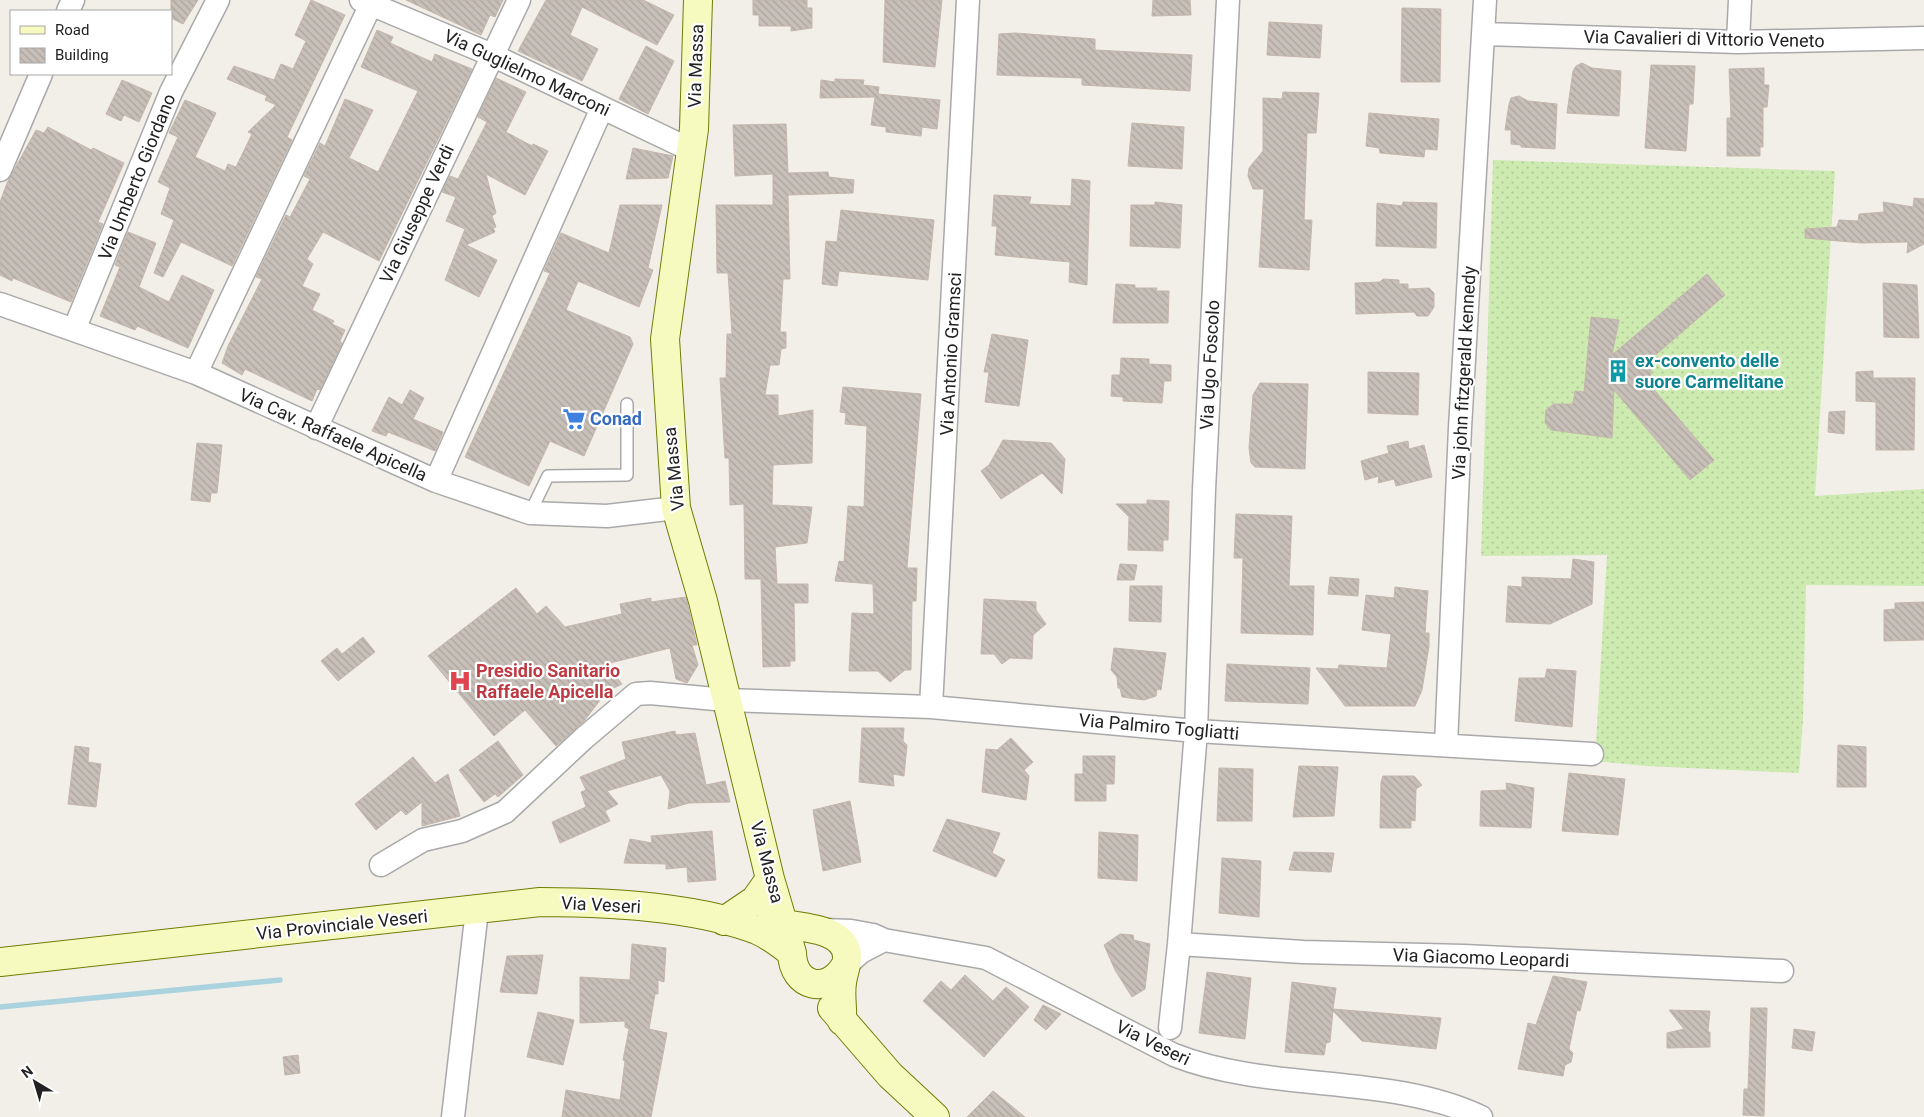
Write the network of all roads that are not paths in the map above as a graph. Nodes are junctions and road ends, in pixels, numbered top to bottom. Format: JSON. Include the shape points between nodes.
{"nodes":[{"id":1,"x":218,"y":0,"type":"edge"},
{"id":2,"x":519,"y":0,"type":"edge"},
{"id":3,"x":698,"y":0,"type":"edge"},
{"id":4,"x":968,"y":0,"type":"edge"},
{"id":5,"x":1228,"y":0,"type":"edge"},
{"id":6,"x":1486,"y":0,"type":"edge"},
{"id":7,"x":1740,"y":0,"type":"edge"},
{"id":8,"x":368,"y":2,"type":"edge"},
{"id":9,"x":1484,"y":34,"type":"junction"},
{"id":10,"x":1924,"y":38,"type":"edge"},
{"id":11,"x":1738,"y":42,"type":"junction"},
{"id":12,"x":492,"y":55,"type":"junction"},
{"id":13,"x":41,"y":75,"type":"edge"},
{"id":14,"x":602,"y":108,"type":"junction"},
{"id":15,"x":691,"y":150,"type":"junction"},
{"id":16,"x":0,"y":170,"type":"edge"},
{"id":17,"x":0,"y":304,"type":"edge"},
{"id":18,"x":74,"y":330,"type":"junction"},
{"id":19,"x":196,"y":373,"type":"junction"},
{"id":20,"x":627,"y":404,"type":"dead end"},
{"id":21,"x":316,"y":428,"type":"junction"},
{"id":22,"x":436,"y":481,"type":"junction"},
{"id":23,"x":676,"y":508,"type":"junction"},
{"id":24,"x":530,"y":513,"type":"junction"},
{"id":25,"x":726,"y":700,"type":"junction"},
{"id":26,"x":931,"y":707,"type":"junction"},
{"id":27,"x":1196,"y":731,"type":"junction"},
{"id":28,"x":1446,"y":745,"type":"junction"},
{"id":29,"x":1592,"y":754,"type":"dead end"},
{"id":30,"x":380,"y":865,"type":"dead end"},
{"id":31,"x":770,"y":879,"type":"junction"},
{"id":32,"x":477,"y":910,"type":"junction"},
{"id":33,"x":724,"y":921,"type":"junction"},
{"id":34,"x":784,"y":926,"type":"junction"},
{"id":35,"x":819,"y":930,"type":"junction"},
{"id":36,"x":884,"y":940,"type":"junction"},
{"id":37,"x":1180,"y":944,"type":"junction"},
{"id":38,"x":792,"y":953,"type":"junction"},
{"id":39,"x":0,"y":962,"type":"edge"},
{"id":40,"x":845,"y":966,"type":"junction"},
{"id":41,"x":1782,"y":971,"type":"dead end"},
{"id":42,"x":810,"y":982,"type":"junction"},
{"id":43,"x":842,"y":1022,"type":"junction"},
{"id":44,"x":1170,"y":1028,"type":"dead end"},
{"id":45,"x":453,"y":1117,"type":"edge"},
{"id":46,"x":935,"y":1117,"type":"edge"},
{"id":47,"x":1481,"y":1117,"type":"edge"}],
"edges":[{"from":1,"to":18,"type":"street","name":"Via Umberto Giordano","via":[[171,92]]},
{"from":2,"to":12,"type":"street","name":"Via Giuseppe Verdi"},
{"from":3,"to":15,"type":"street","name":"Via Massa"},
{"from":4,"to":26,"type":"street","name":"Via Antonio Gramsci"},
{"from":5,"to":27,"type":"street","name":"Via Ugo Foscolo","via":[[1204,490]]},
{"from":6,"to":9,"type":"street","name":"Via john fitzgerald kennedy"},
{"from":7,"to":11,"type":"street"},
{"from":8,"to":12,"type":"street","name":"Via Guglielmo Marconi"},
{"from":8,"to":19,"type":"street"},
{"from":9,"to":11,"type":"street","name":"Via Cavalieri di Vittorio Veneto"},
{"from":9,"to":28,"type":"street","name":"Via john fitzgerald kennedy","via":[[1460,428]]},
{"from":10,"to":11,"type":"street","name":"Via Cavalieri di Vittorio Veneto"},
{"from":12,"to":14,"type":"street","name":"Via Guglielmo Marconi"},
{"from":12,"to":21,"type":"street","name":"Via Giuseppe Verdi"},
{"from":13,"to":16,"type":"street"},
{"from":14,"to":15,"type":"street","name":"Via Guglielmo Marconi"},
{"from":14,"to":22,"type":"street"},
{"from":15,"to":23,"type":"street","name":"Via Massa","via":[[665,339]]},
{"from":17,"to":18,"type":"street","name":"Via Cav. Raffaele Apicella"},
{"from":18,"to":19,"type":"street","name":"Via Cav. Raffaele Apicella"},
{"from":19,"to":21,"type":"street","name":"Via Cav. Raffaele Apicella"},
{"from":20,"to":24,"type":"lane","via":[[627,475],[548,476]]},
{"from":21,"to":22,"type":"street","name":"Via Cav. Raffaele Apicella"},
{"from":22,"to":24,"type":"street","name":"Via Cav. Raffaele Apicella"},
{"from":23,"to":24,"type":"street","name":"Via Cav. Raffaele Apicella","via":[[607,516]]},
{"from":23,"to":25,"type":"street","name":"Via Massa","via":[[703,601]]},
{"from":25,"to":26,"type":"street","name":"Via Palmiro Togliatti"},
{"from":25,"to":30,"type":"street","name":"Via Palmiro Togliatti","via":[[636,694],[505,812],[462,831],[423,840]]},
{"from":25,"to":31,"type":"street","name":"Via Massa"},
{"from":26,"to":27,"type":"street","name":"Via Palmiro Togliatti"},
{"from":27,"to":28,"type":"street","name":"Via Palmiro Togliatti"},
{"from":27,"to":37,"type":"street"},
{"from":28,"to":29,"type":"street","name":"Via Palmiro Togliatti"},
{"from":31,"to":33,"type":"street","via":[[755,900]]},
{"from":31,"to":34,"type":"street","name":"Via Massa"},
{"from":32,"to":33,"type":"street","name":"Via Veseri","via":[[540,902],[581,902],[661,909]]},
{"from":32,"to":39,"type":"street","name":"Via Provinciale Veseri"},
{"from":32,"to":45,"type":"street"},
{"from":33,"to":34,"type":"street","name":"Via Veseri","via":[[760,921]]},
{"from":33,"to":38,"type":"street","name":"Via Veseri","via":[[761,932]]},
{"from":34,"to":35,"type":"street","name":"Via Veseri"},
{"from":34,"to":38,"type":"street","name":"Via Massa"},
{"from":35,"to":36,"type":"street","name":"Via Veseri","via":[[852,931]]},
{"from":35,"to":38,"type":"street","via":[[806,934]]},
{"from":35,"to":40,"type":"street","via":[[836,935],[842,942],[847,956]]},
{"from":36,"to":40,"type":"street","via":[[861,952]]},
{"from":36,"to":47,"type":"street","name":"Via Veseri","via":[[986,958],[1198,1065],[1284,1080],[1427,1097]]},
{"from":37,"to":41,"type":"street","name":"Via Giacomo Leopardi"},
{"from":37,"to":44,"type":"street"},
{"from":38,"to":42,"type":"street","via":[[796,972]]},
{"from":40,"to":42,"type":"street","via":[[834,981],[825,984]]},
{"from":40,"to":43,"type":"street","via":[[841,985]]},
{"from":42,"to":43,"type":"street"},
{"from":43,"to":46,"type":"street"}]}
